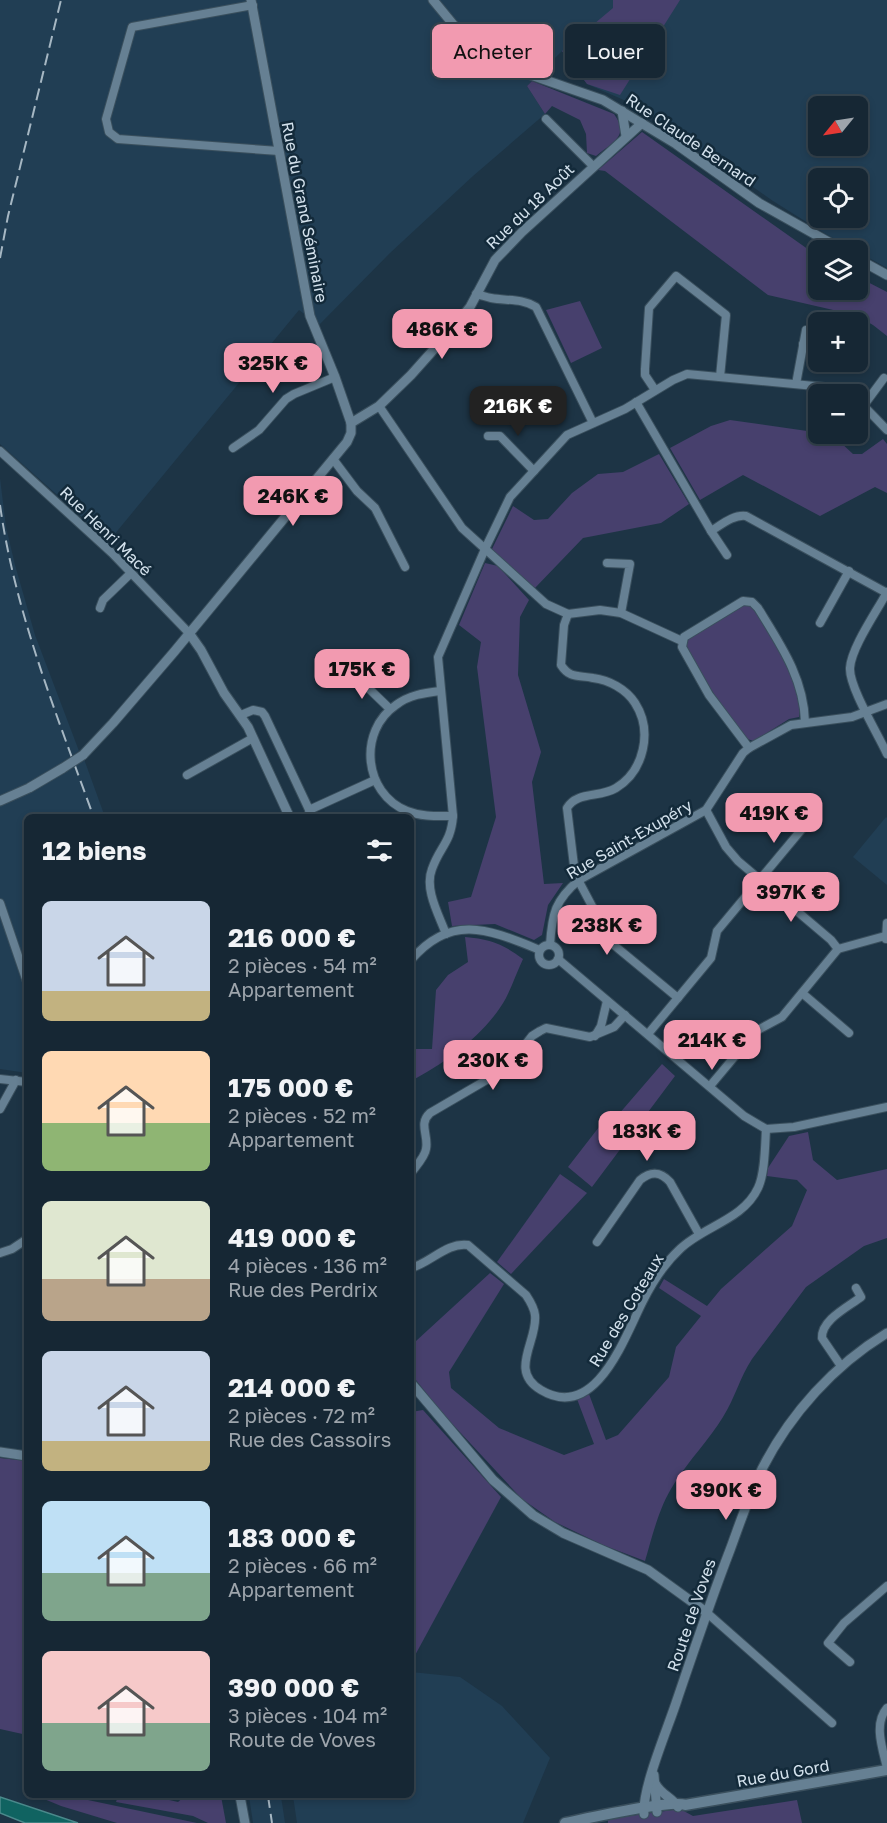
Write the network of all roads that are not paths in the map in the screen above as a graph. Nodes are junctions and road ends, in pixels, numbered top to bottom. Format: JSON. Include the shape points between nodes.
{"nodes":[{"id":1,"x":433,"y":0,"type":"edge"},
{"id":2,"x":252,"y":3,"type":"edge"},
{"id":3,"x":622,"y":111,"type":"junction"},
{"id":4,"x":546,"y":119,"type":"dead end"},
{"id":5,"x":642,"y":123,"type":"junction"},
{"id":6,"x":626,"y":136,"type":"junction"},
{"id":7,"x":279,"y":151,"type":"junction"},
{"id":8,"x":593,"y":166,"type":"junction"},
{"id":9,"x":825,"y":240,"type":"edge"},
{"id":10,"x":868,"y":265,"type":"edge"},
{"id":11,"x":887,"y":275,"type":"edge"},
{"id":12,"x":476,"y":294,"type":"junction"},
{"id":13,"x":808,"y":331,"type":"edge"},
{"id":14,"x":803,"y":344,"type":"junction"},
{"id":15,"x":808,"y":345,"type":"edge"},
{"id":16,"x":335,"y":377,"type":"junction"},
{"id":17,"x":720,"y":377,"type":"junction"},
{"id":18,"x":884,"y":378,"type":"dead end"},
{"id":19,"x":796,"y":384,"type":"junction"},
{"id":20,"x":808,"y":385,"type":"edge"},
{"id":21,"x":654,"y":390,"type":"junction"},
{"id":22,"x":868,"y":395,"type":"edge"},
{"id":23,"x":636,"y":402,"type":"junction"},
{"id":24,"x":379,"y":406,"type":"junction"},
{"id":25,"x":868,"y":410,"type":"edge"},
{"id":26,"x":351,"y":423,"type":"junction"},
{"id":27,"x":593,"y":423,"type":"junction"},
{"id":28,"x":887,"y":430,"type":"edge"},
{"id":29,"x":489,"y":436,"type":"dead end"},
{"id":30,"x":233,"y":448,"type":"dead end"},
{"id":31,"x":0,"y":451,"type":"edge"},
{"id":32,"x":333,"y":459,"type":"junction"},
{"id":33,"x":534,"y":471,"type":"junction"},
{"id":34,"x":711,"y":531,"type":"junction"},
{"id":35,"x":484,"y":549,"type":"junction"},
{"id":36,"x":727,"y":555,"type":"dead end"},
{"id":37,"x":607,"y":562,"type":"dead end"},
{"id":38,"x":405,"y":567,"type":"dead end"},
{"id":39,"x":849,"y":571,"type":"junction"},
{"id":40,"x":131,"y":573,"type":"junction"},
{"id":41,"x":886,"y":597,"type":"edge"},
{"id":42,"x":99,"y":604,"type":"dead end"},
{"id":43,"x":621,"y":613,"type":"junction"},
{"id":44,"x":568,"y":614,"type":"junction"},
{"id":45,"x":820,"y":623,"type":"dead end"},
{"id":46,"x":189,"y":633,"type":"junction"},
{"id":47,"x":682,"y":641,"type":"junction"},
{"id":48,"x":348,"y":672,"type":"dead end"},
{"id":49,"x":440,"y":691,"type":"junction"},
{"id":50,"x":887,"y":704,"type":"edge"},
{"id":51,"x":390,"y":709,"type":"junction"},
{"id":52,"x":867,"y":711,"type":"junction"},
{"id":53,"x":241,"y":715,"type":"junction"},
{"id":54,"x":805,"y":722,"type":"junction"},
{"id":55,"x":253,"y":738,"type":"junction"},
{"id":56,"x":749,"y":748,"type":"junction"},
{"id":57,"x":887,"y":754,"type":"edge"},
{"id":58,"x":187,"y":775,"type":"dead end"},
{"id":59,"x":375,"y":780,"type":"junction"},
{"id":60,"x":0,"y":801,"type":"edge"},
{"id":61,"x":706,"y":810,"type":"junction"},
{"id":62,"x":288,"y":814,"type":"edge"},
{"id":63,"x":311,"y":814,"type":"edge"},
{"id":64,"x":453,"y":816,"type":"junction"},
{"id":65,"x":807,"y":823,"type":"dead end"},
{"id":66,"x":579,"y":880,"type":"junction"},
{"id":67,"x":760,"y":880,"type":"junction"},
{"id":68,"x":0,"y":903,"type":"edge"},
{"id":69,"x":887,"y":923,"type":"edge"},
{"id":70,"x":446,"y":934,"type":"junction"},
{"id":71,"x":886,"y":938,"type":"edge"},
{"id":72,"x":550,"y":945,"type":"junction"},
{"id":73,"x":838,"y":949,"type":"junction"},
{"id":74,"x":540,"y":950,"type":"junction"},
{"id":75,"x":414,"y":957,"type":"edge"},
{"id":76,"x":558,"y":959,"type":"junction"},
{"id":77,"x":24,"y":973,"type":"edge"},
{"id":78,"x":802,"y":993,"type":"junction"},
{"id":79,"x":678,"y":998,"type":"junction"},
{"id":80,"x":607,"y":1001,"type":"junction"},
{"id":81,"x":625,"y":1015,"type":"junction"},
{"id":82,"x":849,"y":1033,"type":"dead end"},
{"id":83,"x":648,"y":1034,"type":"junction"},
{"id":84,"x":595,"y":1036,"type":"junction"},
{"id":85,"x":0,"y":1079,"type":"edge"},
{"id":86,"x":16,"y":1080,"type":"junction"},
{"id":87,"x":24,"y":1081,"type":"edge"},
{"id":88,"x":710,"y":1086,"type":"junction"},
{"id":89,"x":887,"y":1107,"type":"edge"},
{"id":90,"x":0,"y":1109,"type":"edge"},
{"id":91,"x":766,"y":1129,"type":"junction"},
{"id":92,"x":414,"y":1169,"type":"edge"},
{"id":93,"x":699,"y":1234,"type":"junction"},
{"id":94,"x":24,"y":1241,"type":"edge"},
{"id":95,"x":597,"y":1242,"type":"dead end"},
{"id":96,"x":0,"y":1253,"type":"edge"},
{"id":97,"x":414,"y":1266,"type":"edge"},
{"id":98,"x":856,"y":1288,"type":"dead end"},
{"id":99,"x":887,"y":1332,"type":"edge"},
{"id":100,"x":841,"y":1366,"type":"junction"},
{"id":101,"x":414,"y":1387,"type":"edge"},
{"id":102,"x":0,"y":1452,"type":"edge"},
{"id":103,"x":24,"y":1456,"type":"edge"},
{"id":104,"x":887,"y":1586,"type":"edge"},
{"id":105,"x":706,"y":1612,"type":"junction"},
{"id":106,"x":850,"y":1662,"type":"dead end"},
{"id":107,"x":887,"y":1708,"type":"edge"},
{"id":108,"x":832,"y":1723,"type":"dead end"},
{"id":109,"x":653,"y":1769,"type":"junction"},
{"id":110,"x":887,"y":1769,"type":"edge"},
{"id":111,"x":654,"y":1781,"type":"junction"},
{"id":112,"x":240,"y":1798,"type":"edge"},
{"id":113,"x":679,"y":1805,"type":"junction"},
{"id":114,"x":651,"y":1810,"type":"junction"},
{"id":115,"x":245,"y":1823,"type":"edge"},
{"id":116,"x":565,"y":1823,"type":"edge"},
{"id":117,"x":600,"y":1823,"type":"edge"}],
"edges":[{"from":1,"to":3,"type":"street","name":"Rue Claude Bernard","via":[[457,28],[525,73],[603,100]]},
{"from":2,"to":7,"type":"street","name":"Rue du Grand Séminaire"},
{"from":2,"to":7,"type":"street","via":[[132,27],[106,119],[109,132],[118,139]]},
{"from":3,"to":5,"type":"street","name":"Rue Claude Bernard"},
{"from":3,"to":6,"type":"street"},
{"from":4,"to":8,"type":"street","name":"Rue du 18 Août"},
{"from":5,"to":6,"type":"street","name":"Rue du 18 Août"},
{"from":5,"to":9,"type":"street","name":"Rue Claude Bernard","via":[[759,203]]},
{"from":6,"to":8,"type":"street","name":"Rue du 18 Août"},
{"from":7,"to":16,"type":"street","name":"Rue du Grand Séminaire","via":[[310,316]]},
{"from":8,"to":12,"type":"street","name":"Rue du 18 Août","via":[[495,260]]},
{"from":10,"to":11,"type":"street"},
{"from":12,"to":24,"type":"street","name":"Rue du 18 Août","via":[[445,337]]},
{"from":12,"to":27,"type":"street","via":[[536,307]]},
{"from":13,"to":14,"type":"street"},
{"from":14,"to":15,"type":"street"},
{"from":14,"to":19,"type":"street"},
{"from":16,"to":26,"type":"street","name":"Rue du Grand Séminaire"},
{"from":16,"to":30,"type":"street","via":[[286,399],[259,430]]},
{"from":17,"to":19,"type":"street"},
{"from":17,"to":21,"type":"street","via":[[687,374]]},
{"from":17,"to":21,"type":"street","via":[[726,315],[676,276],[649,308],[645,375]]},
{"from":18,"to":22,"type":"street"},
{"from":19,"to":20,"type":"street"},
{"from":21,"to":23,"type":"street"},
{"from":23,"to":27,"type":"street"},
{"from":23,"to":34,"type":"street"},
{"from":24,"to":26,"type":"street","name":"Rue du 18 Août"},
{"from":24,"to":35,"type":"street","via":[[454,518]]},
{"from":25,"to":28,"type":"street"},
{"from":26,"to":32,"type":"street","via":[[347,442]]},
{"from":27,"to":33,"type":"street","via":[[567,435]]},
{"from":29,"to":33,"type":"street","via":[[500,436]]},
{"from":31,"to":40,"type":"street","name":"Rue Henri Macé"},
{"from":32,"to":38,"type":"street","via":[[375,508]]},
{"from":32,"to":46,"type":"street"},
{"from":33,"to":35,"type":"street","via":[[510,497]]},
{"from":34,"to":36,"type":"street"},
{"from":34,"to":39,"type":"street","via":[[734,517],[746,516]]},
{"from":35,"to":44,"type":"street","via":[[546,604]]},
{"from":35,"to":49,"type":"street","via":[[441,647]]},
{"from":37,"to":43,"type":"street","via":[[630,564]]},
{"from":39,"to":41,"type":"street"},
{"from":39,"to":45,"type":"street"},
{"from":40,"to":42,"type":"street"},
{"from":40,"to":46,"type":"street","name":"Rue Henri Macé"},
{"from":41,"to":52,"type":"street","via":[[851,664],[852,679]]},
{"from":43,"to":44,"type":"street","via":[[600,610]]},
{"from":43,"to":47,"type":"street"},
{"from":44,"to":66,"type":"street","via":[[561,665],[564,670],[574,677],[610,682],[624,691],[635,703],[645,736],[644,749],[629,777],[615,789],[579,797],[567,808]]},
{"from":46,"to":53,"type":"street"},
{"from":46,"to":60,"type":"street","bridge":true,"via":[[83,754]]},
{"from":47,"to":54,"type":"street","via":[[743,601],[752,602],[794,670],[802,693]]},
{"from":47,"to":56,"type":"street","via":[[696,674]]},
{"from":48,"to":51,"type":"street"},
{"from":49,"to":51,"type":"street","via":[[406,699]]},
{"from":49,"to":64,"type":"street"},
{"from":50,"to":52,"type":"street","name":"Rue Saint-Exupéry"},
{"from":51,"to":59,"type":"street","via":[[380,721],[371,744]]},
{"from":52,"to":54,"type":"street","name":"Rue Saint-Exupéry","via":[[852,717]]},
{"from":52,"to":57,"type":"street"},
{"from":53,"to":55,"type":"street"},
{"from":53,"to":63,"type":"street","via":[[253,710],[262,712]]},
{"from":54,"to":56,"type":"street","name":"Rue Saint-Exupéry","via":[[791,725]]},
{"from":55,"to":58,"type":"street"},
{"from":55,"to":62,"type":"street"},
{"from":56,"to":61,"type":"street","name":"Rue Saint-Exupéry"},
{"from":59,"to":63,"type":"street"},
{"from":59,"to":64,"type":"street","via":[[388,798],[406,811]]},
{"from":61,"to":66,"type":"street","name":"Rue Saint-Exupéry"},
{"from":61,"to":67,"type":"street","via":[[730,853]]},
{"from":64,"to":70,"type":"street","via":[[448,841],[430,878]]},
{"from":65,"to":67,"type":"street"},
{"from":66,"to":72,"type":"street","name":"Rue Saint-Exupéry","via":[[556,907]]},
{"from":66,"to":79,"type":"street","via":[[615,946]]},
{"from":67,"to":73,"type":"street"},
{"from":67,"to":79,"type":"street","via":[[717,932],[711,958]]},
{"from":68,"to":77,"type":"street"},
{"from":69,"to":71,"type":"street"},
{"from":70,"to":74,"type":"street","via":[[481,929]]},
{"from":70,"to":75,"type":"street"},
{"from":71,"to":73,"type":"street"},
{"from":72,"to":74,"type":"street"},
{"from":72,"to":76,"type":"street","via":[[558,950]]},
{"from":73,"to":78,"type":"street"},
{"from":74,"to":76,"type":"street","via":[[538,957],[544,964],[551,965]]},
{"from":76,"to":80,"type":"street"},
{"from":78,"to":82,"type":"street"},
{"from":78,"to":88,"type":"street","via":[[782,1017],[756,1031]]},
{"from":79,"to":83,"type":"street"},
{"from":80,"to":81,"type":"street"},
{"from":80,"to":84,"type":"street"},
{"from":81,"to":83,"type":"street"},
{"from":81,"to":84,"type":"street","via":[[614,1027]]},
{"from":83,"to":88,"type":"street"},
{"from":84,"to":92,"type":"street","via":[[546,1028],[532,1036],[507,1068],[425,1117],[427,1146]]},
{"from":85,"to":86,"type":"street"},
{"from":86,"to":87,"type":"street"},
{"from":86,"to":90,"type":"street"},
{"from":88,"to":91,"type":"street","via":[[744,1116]]},
{"from":89,"to":91,"type":"street","via":[[794,1127]]},
{"from":91,"to":93,"type":"street","name":"Rue des Coteaux","via":[[758,1187],[732,1217]]},
{"from":93,"to":95,"type":"street","via":[[670,1182],[656,1173],[640,1180]]},
{"from":93,"to":97,"type":"street","name":"Rue des Coteaux","via":[[670,1260],[602,1377],[591,1388],[565,1397],[540,1390],[530,1381],[525,1357],[535,1317],[526,1295],[468,1245],[452,1247]]},
{"from":94,"to":96,"type":"street"},
{"from":98,"to":100,"type":"street","via":[[861,1297],[824,1326],[822,1334]]},
{"from":99,"to":100,"type":"street","name":"Route de Voves"},
{"from":100,"to":105,"type":"street","name":"Route de Voves","via":[[802,1408],[763,1467]]},
{"from":101,"to":105,"type":"street","via":[[494,1480],[532,1515],[648,1570]]},
{"from":102,"to":103,"type":"street"},
{"from":104,"to":106,"type":"street","via":[[844,1623],[828,1643]]},
{"from":105,"to":108,"type":"street"},
{"from":105,"to":109,"type":"street","name":"Route de Voves"},
{"from":107,"to":110,"type":"street","via":[[880,1738]]},
{"from":109,"to":111,"type":"street"},
{"from":109,"to":114,"type":"street","name":"Route de Voves"},
{"from":110,"to":113,"type":"main road","name":"Rue du Gord"},
{"from":111,"to":113,"type":"street","via":[[657,1789]]},
{"from":111,"to":114,"type":"street"},
{"from":112,"to":115,"type":"street"},
{"from":113,"to":114,"type":"main road","name":"Rue du Gord"},
{"from":114,"to":116,"type":"main road"},
{"from":114,"to":117,"type":"main road"}]}
